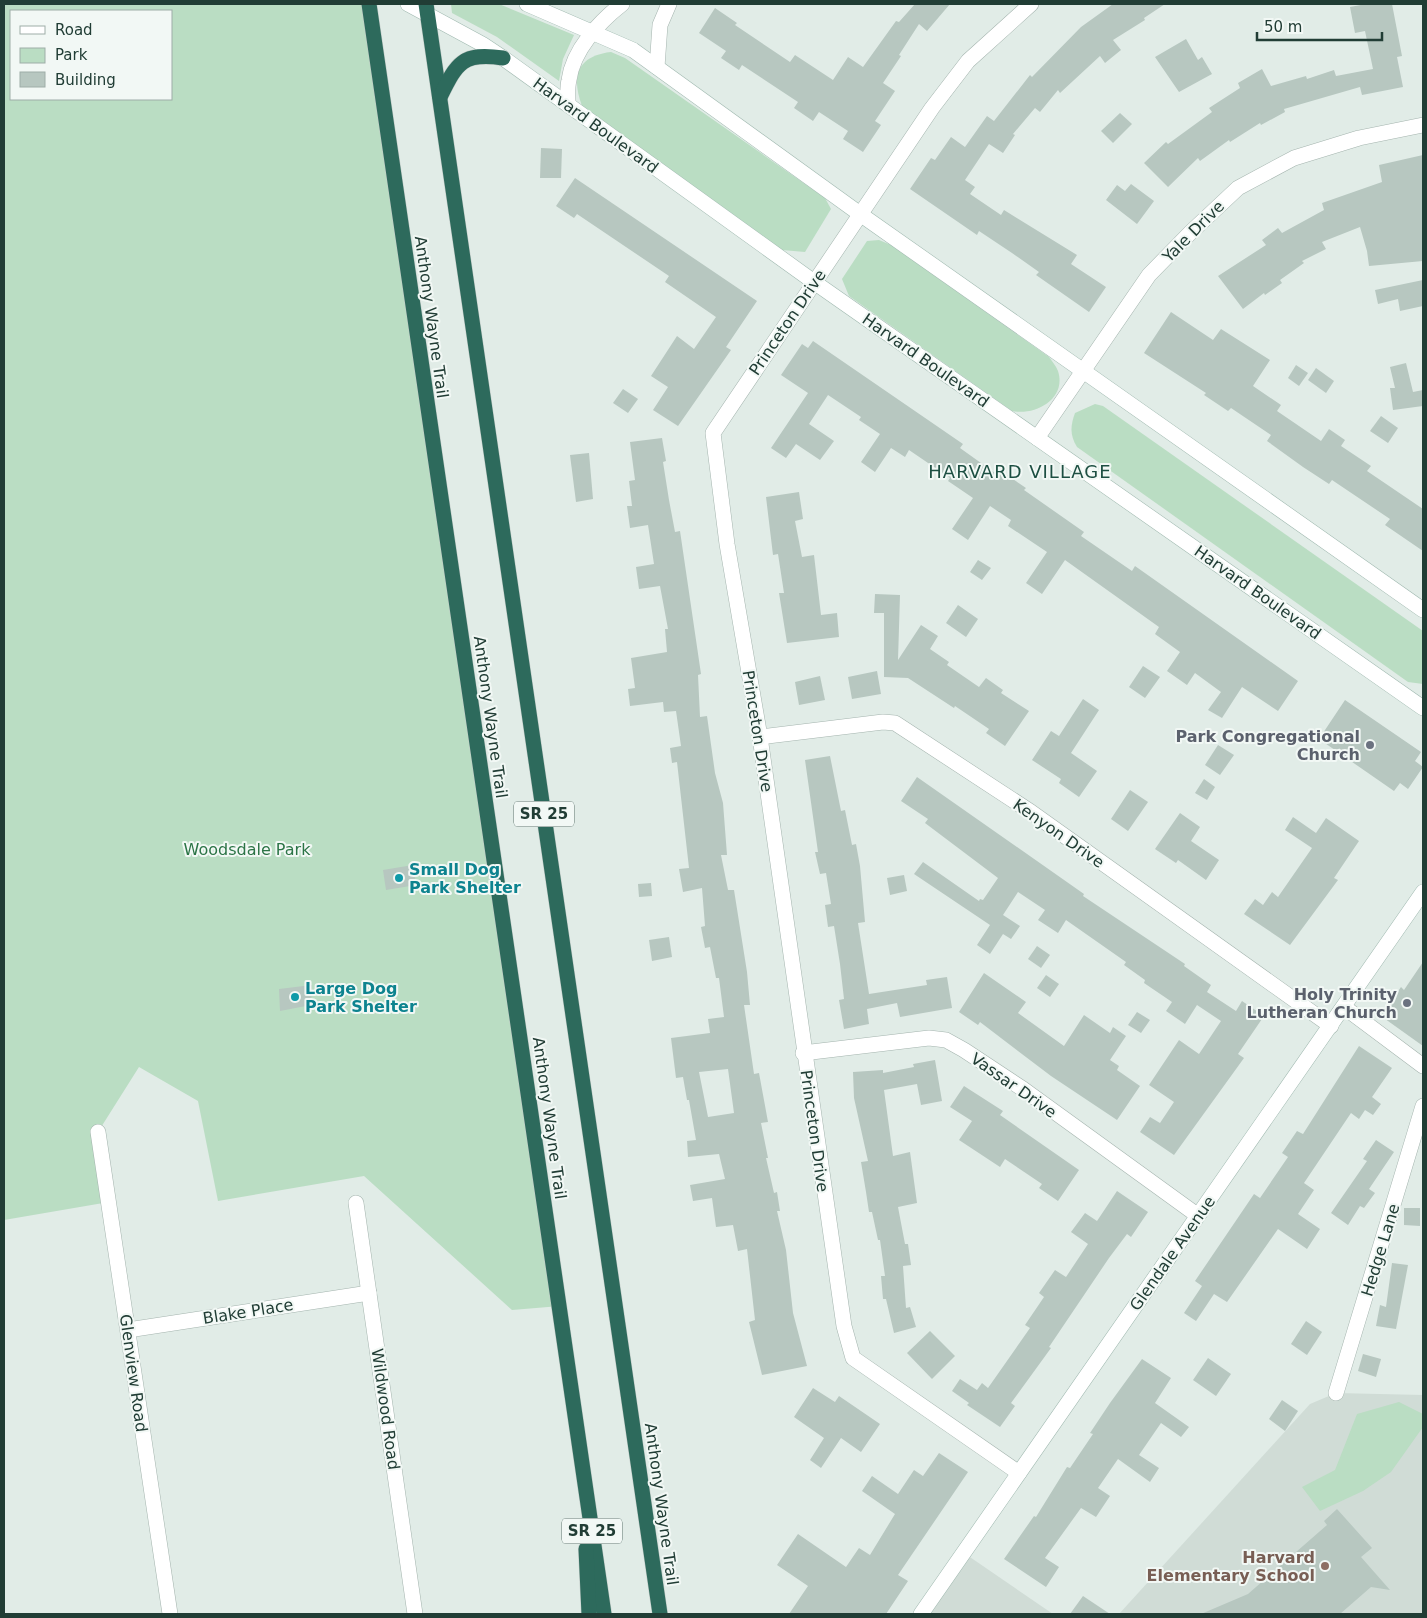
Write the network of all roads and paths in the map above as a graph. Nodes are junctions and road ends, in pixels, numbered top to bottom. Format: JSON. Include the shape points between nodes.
{"nodes":[{"id":1,"x":368,"y":4,"type":"edge"},
{"id":2,"x":408,"y":4,"type":"edge"},
{"id":3,"x":527,"y":4,"type":"edge"},
{"id":4,"x":622,"y":4,"type":"edge"},
{"id":5,"x":669,"y":4,"type":"edge"},
{"id":6,"x":1032,"y":4,"type":"edge"},
{"id":7,"x":426,"y":7,"type":"edge"},
{"id":8,"x":592,"y":32,"type":"junction"},
{"id":9,"x":503,"y":58,"type":"junction"},
{"id":10,"x":656,"y":67,"type":"junction"},
{"id":11,"x":440,"y":97,"type":"junction"},
{"id":12,"x":568,"y":104,"type":"junction"},
{"id":13,"x":1423,"y":125,"type":"edge"},
{"id":14,"x":860,"y":214,"type":"junction"},
{"id":15,"x":814,"y":282,"type":"junction"},
{"id":16,"x":1084,"y":370,"type":"junction"},
{"id":17,"x":1037,"y":438,"type":"junction"},
{"id":18,"x":1423,"y":610,"type":"edge"},
{"id":19,"x":1416,"y":698,"type":"edge"},
{"id":20,"x":1423,"y":708,"type":"edge"},
{"id":21,"x":760,"y":737,"type":"junction"},
{"id":22,"x":1423,"y":892,"type":"edge"},
{"id":23,"x":1344,"y":1007,"type":"junction"},
{"id":24,"x":1330,"y":1026,"type":"junction"},
{"id":25,"x":803,"y":1053,"type":"junction"},
{"id":26,"x":1423,"y":1066,"type":"edge"},
{"id":27,"x":1423,"y":1106,"type":"edge"},
{"id":28,"x":98,"y":1132,"type":"dead end"},
{"id":29,"x":356,"y":1203,"type":"dead end"},
{"id":30,"x":1198,"y":1216,"type":"junction"},
{"id":31,"x":369,"y":1293,"type":"junction"},
{"id":32,"x":128,"y":1330,"type":"junction"},
{"id":33,"x":1336,"y":1393,"type":"dead end"},
{"id":34,"x":1019,"y":1473,"type":"junction"},
{"id":35,"x":600,"y":1613,"type":"edge"},
{"id":36,"x":170,"y":1614,"type":"edge"},
{"id":37,"x":415,"y":1614,"type":"edge"},
{"id":38,"x":660,"y":1614,"type":"edge"},
{"id":39,"x":921,"y":1614,"type":"edge"}],
"edges":[{"from":1,"to":35,"type":"highway","name":"Anthony Wayne Trail","via":[[580,1448]]},
{"from":2,"to":7,"type":"street","name":"Harvard Boulevard"},
{"from":3,"to":8,"type":"street"},
{"from":4,"to":8,"type":"street"},
{"from":5,"to":10,"type":"street","via":[[660,25]]},
{"from":6,"to":14,"type":"street","name":"Princeton Drive","via":[[968,61]]},
{"from":7,"to":9,"type":"street","name":"Harvard Boulevard"},
{"from":7,"to":11,"type":"highway","name":"Anthony Wayne Trail","number":"SR 25"},
{"from":8,"to":10,"type":"street","via":[[633,50]]},
{"from":8,"to":12,"type":"street","via":[[568,79]]},
{"from":9,"to":11,"type":"highway","via":[[469,57],[454,69]]},
{"from":9,"to":12,"type":"street","name":"Harvard Boulevard"},
{"from":10,"to":14,"type":"street"},
{"from":11,"to":38,"type":"highway","name":"Anthony Wayne Trail","number":"SR 25"},
{"from":12,"to":15,"type":"street","name":"Harvard Boulevard"},
{"from":13,"to":16,"type":"street","name":"Yale Drive","via":[[1359,138],[1294,158],[1238,188],[1149,275]]},
{"from":14,"to":15,"type":"street","name":"Princeton Drive"},
{"from":14,"to":16,"type":"street"},
{"from":15,"to":17,"type":"street","name":"Harvard Boulevard"},
{"from":15,"to":21,"type":"street","name":"Princeton Drive","via":[[713,432],[727,544]]},
{"from":16,"to":17,"type":"street","name":"Yale Drive"},
{"from":16,"to":18,"type":"street"},
{"from":17,"to":19,"type":"street","name":"Harvard Boulevard"},
{"from":19,"to":20,"type":"street","name":"Harvard Boulevard"},
{"from":21,"to":24,"type":"street","name":"Kenyon Drive","via":[[895,723],[1031,812]]},
{"from":21,"to":25,"type":"street","name":"Princeton Drive"},
{"from":22,"to":23,"type":"street","name":"Glendale Avenue"},
{"from":23,"to":24,"type":"street","name":"Glendale Avenue"},
{"from":23,"to":26,"type":"street"},
{"from":24,"to":30,"type":"street","name":"Glendale Avenue"},
{"from":25,"to":30,"type":"street","name":"Vassar Drive","via":[[929,1038],[946,1040],[1022,1089]]},
{"from":25,"to":34,"type":"street","name":"Princeton Drive","via":[[850,1354]]},
{"from":27,"to":33,"type":"street","name":"Hedge Lane"},
{"from":28,"to":32,"type":"street","name":"Glenview Road"},
{"from":29,"to":31,"type":"street","name":"Wildwood Road"},
{"from":30,"to":34,"type":"street","name":"Glendale Avenue"},
{"from":31,"to":32,"type":"street","name":"Blake Place"},
{"from":31,"to":37,"type":"street","name":"Wildwood Road"},
{"from":32,"to":36,"type":"street","name":"Glenview Road"},
{"from":34,"to":39,"type":"street","name":"Glendale Avenue"}]}
